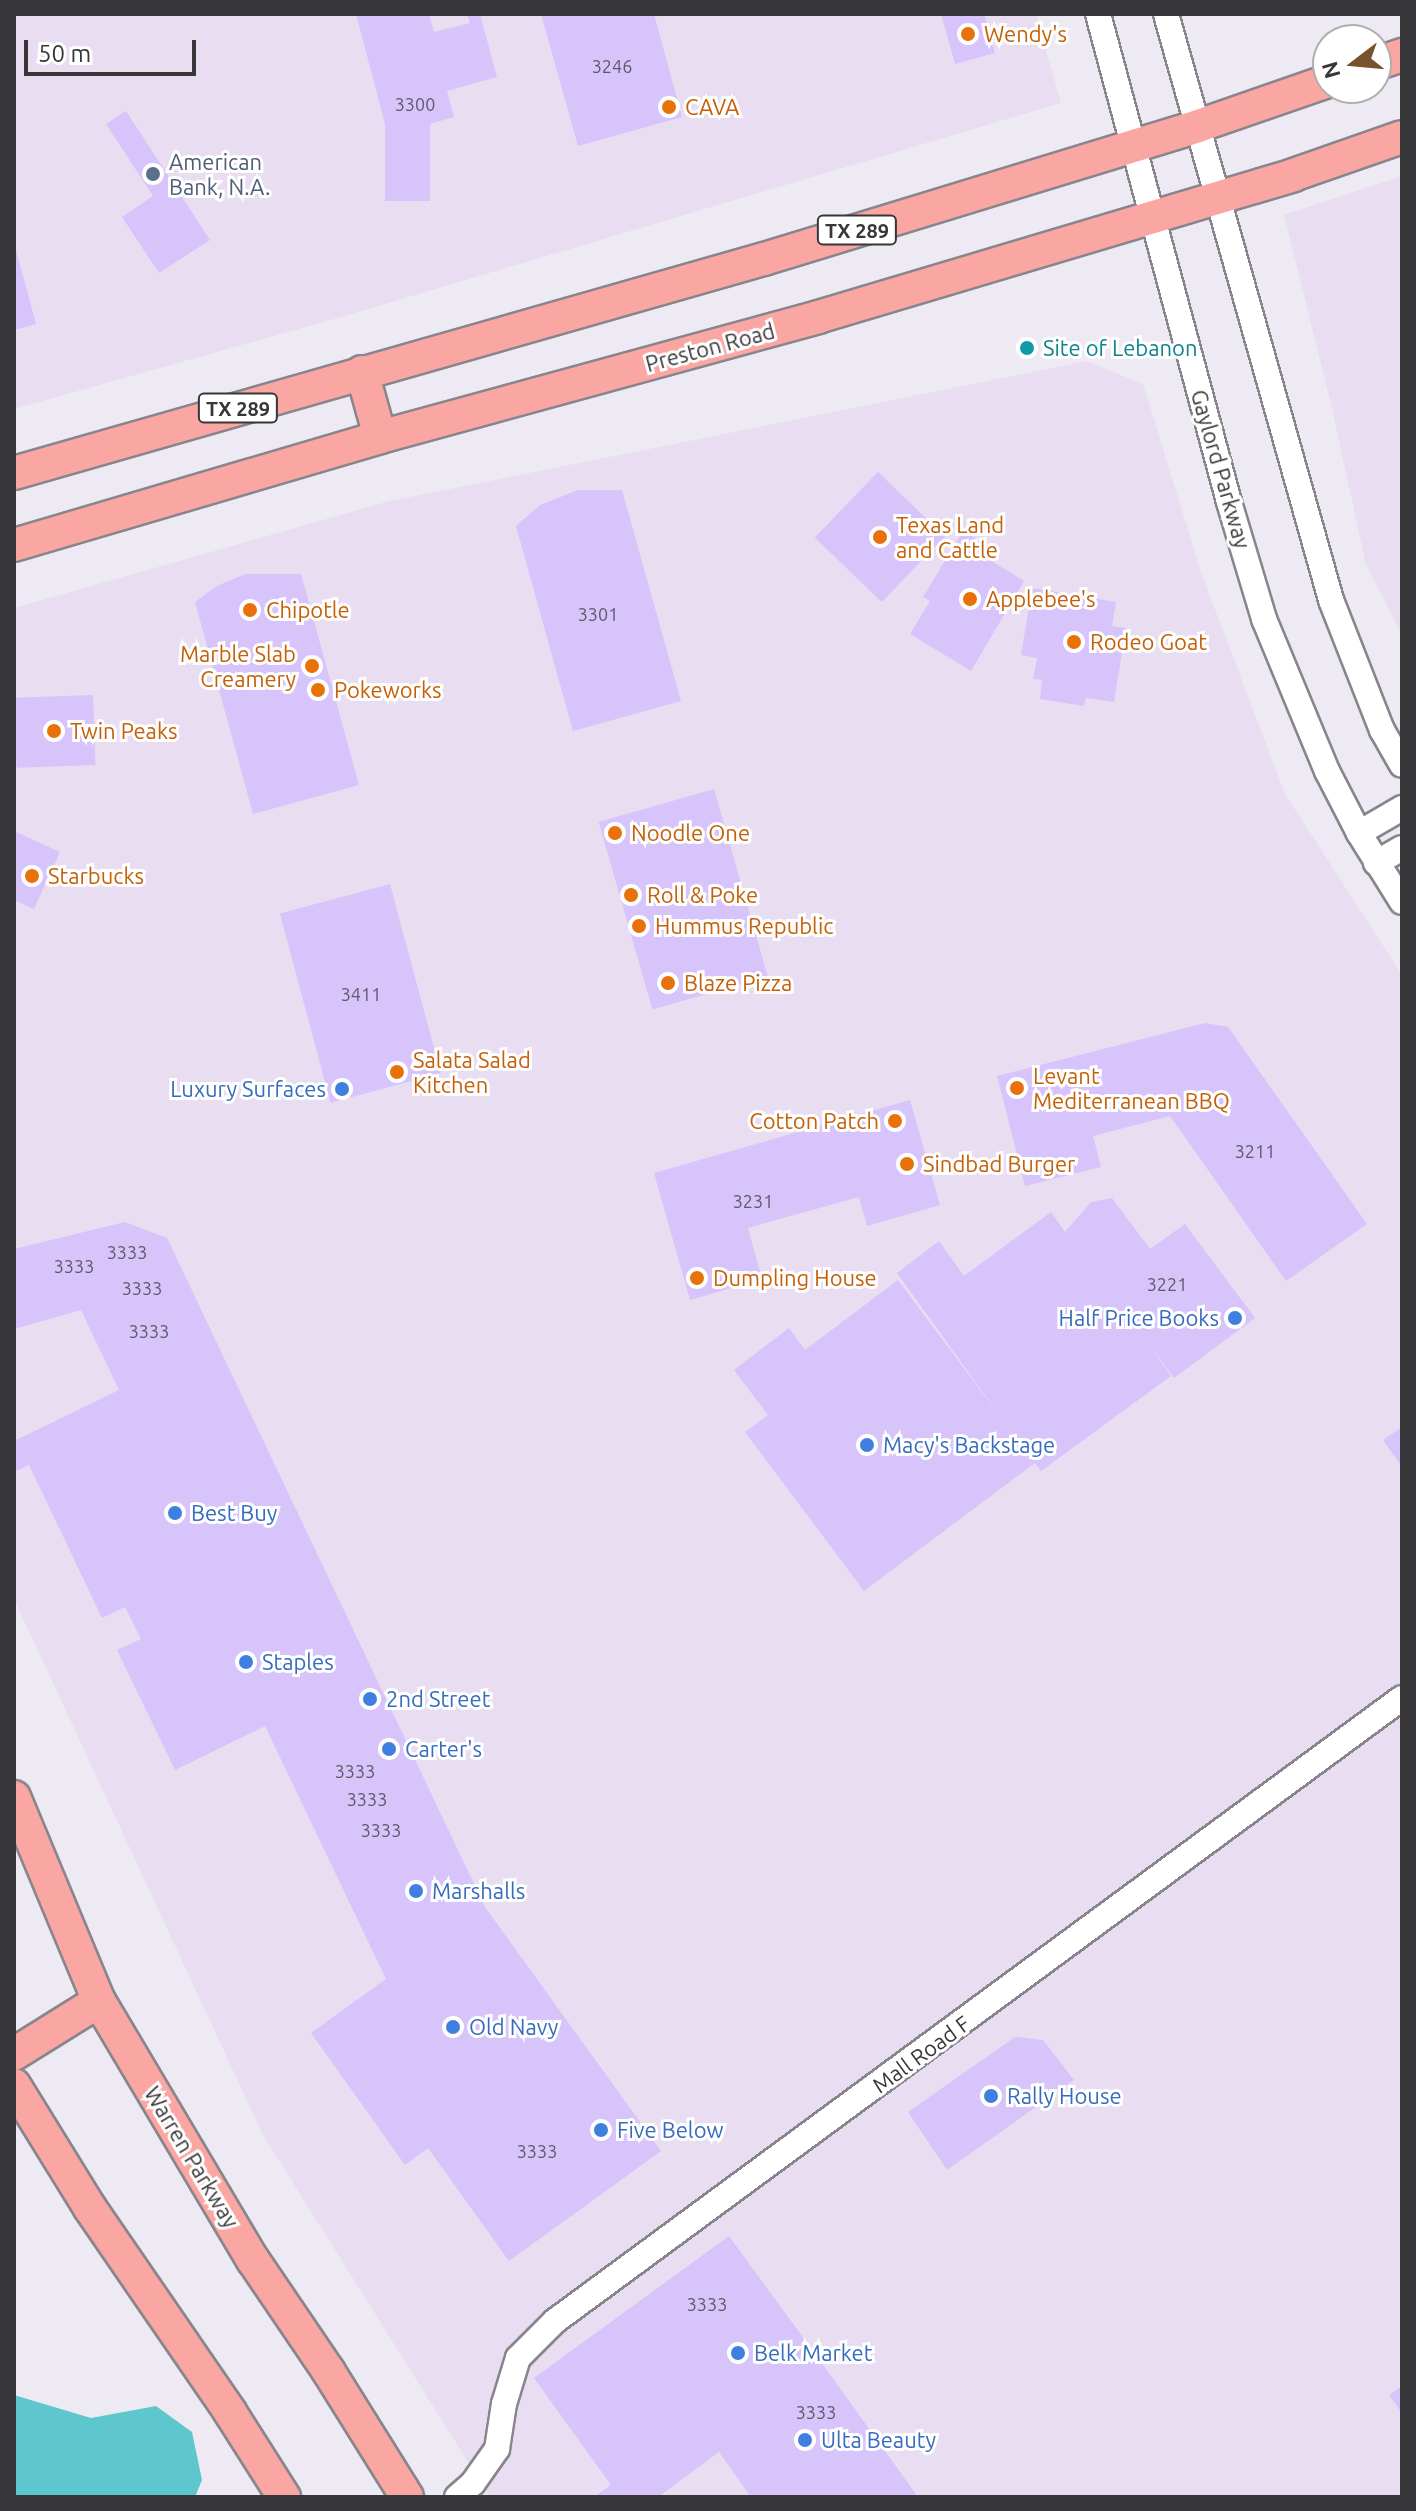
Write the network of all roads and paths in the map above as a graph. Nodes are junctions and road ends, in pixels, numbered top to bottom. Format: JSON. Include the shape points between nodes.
{"nodes":[{"id":1,"x":1098,"y":14,"type":"edge"},
{"id":2,"x":1166,"y":14,"type":"edge"},
{"id":3,"x":1312,"y":87,"type":"edge"},
{"id":4,"x":1198,"y":126,"type":"junction"},
{"id":5,"x":1402,"y":137,"type":"edge"},
{"id":6,"x":1133,"y":147,"type":"junction"},
{"id":7,"x":1220,"y":197,"type":"junction"},
{"id":8,"x":1151,"y":218,"type":"junction"},
{"id":9,"x":362,"y":372,"type":"junction"},
{"id":10,"x":380,"y":437,"type":"junction"},
{"id":11,"x":14,"y":473,"type":"edge"},
{"id":12,"x":14,"y":545,"type":"edge"},
{"id":13,"x":1402,"y":765,"type":"edge"},
{"id":14,"x":1402,"y":808,"type":"edge"},
{"id":15,"x":1359,"y":833,"type":"junction"},
{"id":16,"x":1402,"y":848,"type":"edge"},
{"id":17,"x":1376,"y":863,"type":"junction"},
{"id":18,"x":1402,"y":902,"type":"edge"},
{"id":19,"x":1402,"y":1698,"type":"edge"},
{"id":20,"x":14,"y":1797,"type":"edge"},
{"id":21,"x":99,"y":2001,"type":"junction"},
{"id":22,"x":14,"y":2054,"type":"edge"},
{"id":23,"x":14,"y":2085,"type":"edge"},
{"id":24,"x":284,"y":2497,"type":"edge"},
{"id":25,"x":407,"y":2497,"type":"edge"},
{"id":26,"x":457,"y":2497,"type":"edge"}],
"edges":[{"from":1,"to":6,"type":"street","name":"Gaylord Parkway"},
{"from":2,"to":4,"type":"street"},
{"from":3,"to":4,"type":"main road","number":"TX 289"},
{"from":4,"to":6,"type":"main road","number":"TX 289"},
{"from":4,"to":7,"type":"street"},
{"from":5,"to":7,"type":"main road","name":"Preston Road"},
{"from":6,"to":8,"type":"street","name":"Gaylord Parkway"},
{"from":6,"to":9,"type":"main road","number":"TX 289","via":[[764,259]]},
{"from":7,"to":8,"type":"main road","name":"Preston Road"},
{"from":7,"to":13,"type":"street","via":[[1331,600],[1382,730]]},
{"from":8,"to":10,"type":"main road","name":"Preston Road","via":[[818,317]]},
{"from":8,"to":15,"type":"street","name":"Gaylord Parkway","via":[[1264,619],[1327,771]]},
{"from":9,"to":10,"type":"main road"},
{"from":9,"to":11,"type":"main road","number":"TX 289"},
{"from":10,"to":12,"type":"main road","name":"Preston Road"},
{"from":14,"to":15,"type":"street"},
{"from":15,"to":17,"type":"street","name":"Gaylord Parkway"},
{"from":16,"to":17,"type":"street"},
{"from":17,"to":18,"type":"street","name":"Gaylord Parkway"},
{"from":19,"to":26,"type":"street","name":"Mall Road F","via":[[555,2321],[518,2358],[497,2449]]},
{"from":20,"to":21,"type":"main road","name":"Warren Parkway"},
{"from":21,"to":22,"type":"main road"},
{"from":21,"to":25,"type":"main road","name":"Warren Parkway","via":[[253,2260]]},
{"from":23,"to":24,"type":"main road"}]}
